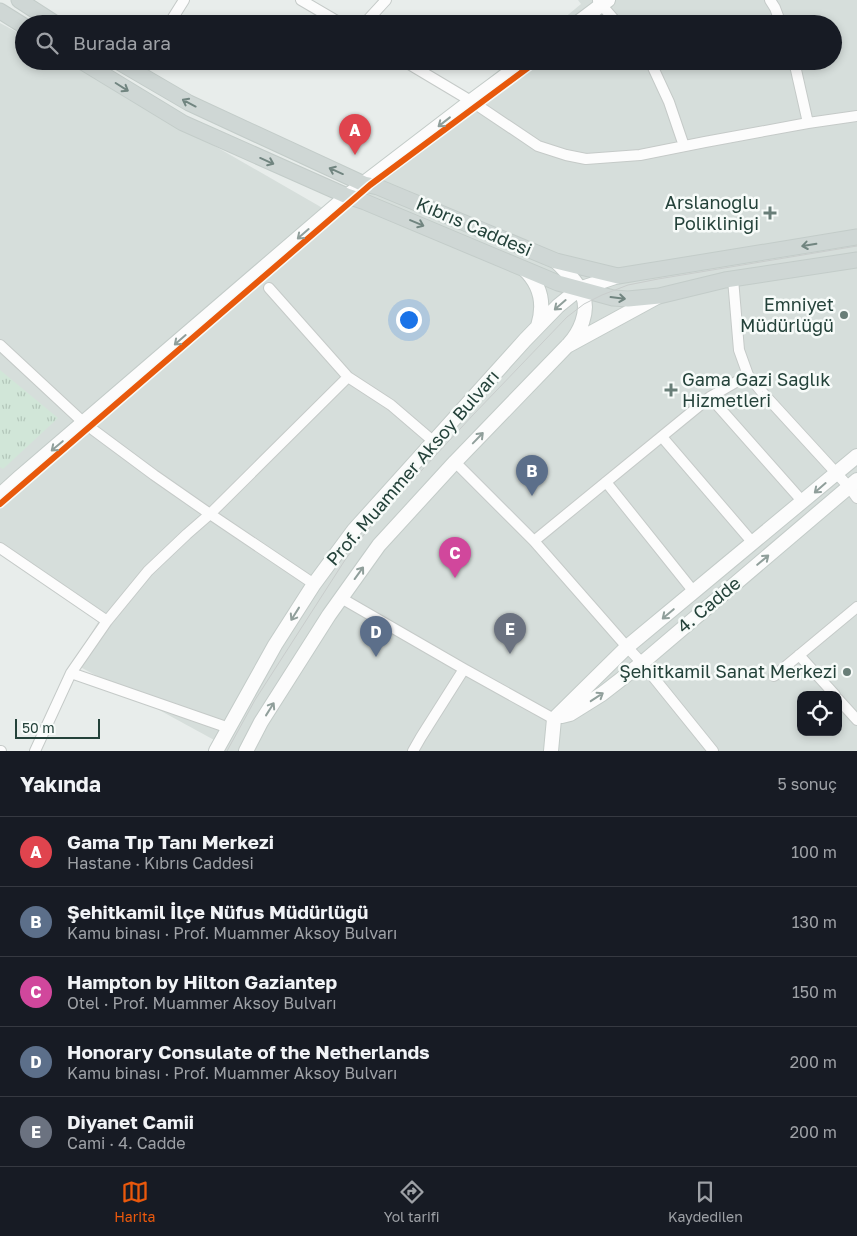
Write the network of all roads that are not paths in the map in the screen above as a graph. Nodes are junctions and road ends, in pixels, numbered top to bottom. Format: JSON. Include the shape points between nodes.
{"nodes":[{"id":1,"x":19,"y":0,"type":"edge"},
{"id":2,"x":184,"y":0,"type":"edge"},
{"id":3,"x":301,"y":0,"type":"edge"},
{"id":4,"x":386,"y":0,"type":"edge"},
{"id":5,"x":770,"y":0,"type":"edge"},
{"id":6,"x":602,"y":2,"type":"edge"},
{"id":7,"x":29,"y":5,"type":"edge"},
{"id":8,"x":0,"y":11,"type":"edge"},
{"id":9,"x":43,"y":15,"type":"edge"},
{"id":10,"x":175,"y":15,"type":"edge"},
{"id":11,"x":327,"y":15,"type":"edge"},
{"id":12,"x":372,"y":15,"type":"edge"},
{"id":13,"x":587,"y":15,"type":"edge"},
{"id":14,"x":611,"y":15,"type":"edge"},
{"id":15,"x":778,"y":15,"type":"edge"},
{"id":16,"x":0,"y":19,"type":"edge"},
{"id":17,"x":15,"y":21,"type":"edge"},
{"id":18,"x":15,"y":24,"type":"edge"},
{"id":19,"x":96,"y":70,"type":"edge"},
{"id":20,"x":145,"y":70,"type":"edge"},
{"id":21,"x":419,"y":70,"type":"edge"},
{"id":22,"x":513,"y":70,"type":"edge"},
{"id":23,"x":654,"y":70,"type":"edge"},
{"id":24,"x":796,"y":70,"type":"edge"},
{"id":25,"x":471,"y":101,"type":"junction"},
{"id":26,"x":857,"y":116,"type":"edge"},
{"id":27,"x":808,"y":123,"type":"junction"},
{"id":28,"x":684,"y":146,"type":"junction"},
{"id":29,"x":364,"y":184,"type":"junction"},
{"id":30,"x":347,"y":196,"type":"junction"},
{"id":31,"x":857,"y":237,"type":"edge"},
{"id":32,"x":857,"y":260,"type":"edge"},
{"id":33,"x":556,"y":261,"type":"junction"},
{"id":34,"x":524,"y":269,"type":"junction"},
{"id":35,"x":618,"y":276,"type":"junction"},
{"id":36,"x":734,"y":279,"type":"junction"},
{"id":37,"x":269,"y":288,"type":"dead end"},
{"id":38,"x":579,"y":289,"type":"junction"},
{"id":39,"x":659,"y":296,"type":"junction"},
{"id":40,"x":538,"y":326,"type":"junction"},
{"id":41,"x":0,"y":345,"type":"edge"},
{"id":42,"x":567,"y":346,"type":"junction"},
{"id":43,"x":748,"y":374,"type":"junction"},
{"id":44,"x":348,"y":377,"type":"junction"},
{"id":45,"x":710,"y":397,"type":"junction"},
{"id":46,"x":84,"y":423,"type":"junction"},
{"id":47,"x":662,"y":437,"type":"junction"},
{"id":48,"x":433,"y":441,"type":"junction"},
{"id":49,"x":857,"y":456,"type":"edge"},
{"id":50,"x":455,"y":462,"type":"junction"},
{"id":51,"x":836,"y":473,"type":"junction"},
{"id":52,"x":606,"y":482,"type":"junction"},
{"id":53,"x":854,"y":488,"type":"edge"},
{"id":54,"x":0,"y":495,"type":"edge"},
{"id":55,"x":803,"y":502,"type":"junction"},
{"id":56,"x":210,"y":514,"type":"junction"},
{"id":57,"x":534,"y":541,"type":"junction"},
{"id":58,"x":753,"y":543,"type":"junction"},
{"id":59,"x":0,"y":548,"type":"edge"},
{"id":60,"x":314,"y":584,"type":"junction"},
{"id":61,"x":694,"y":592,"type":"junction"},
{"id":62,"x":341,"y":598,"type":"junction"},
{"id":63,"x":857,"y":607,"type":"edge"},
{"id":64,"x":107,"y":621,"type":"junction"},
{"id":65,"x":627,"y":647,"type":"junction"},
{"id":66,"x":799,"y":655,"type":"junction"},
{"id":67,"x":642,"y":663,"type":"junction"},
{"id":68,"x":464,"y":669,"type":"junction"},
{"id":69,"x":71,"y":673,"type":"junction"},
{"id":70,"x":774,"y":676,"type":"dead end"},
{"id":71,"x":831,"y":691,"type":"edge"},
{"id":72,"x":842,"y":703,"type":"edge"},
{"id":73,"x":554,"y":719,"type":"junction"},
{"id":74,"x":857,"y":720,"type":"edge"},
{"id":75,"x":229,"y":728,"type":"junction"},
{"id":76,"x":34,"y":751,"type":"edge"},
{"id":77,"x":216,"y":751,"type":"edge"},
{"id":78,"x":246,"y":751,"type":"edge"},
{"id":79,"x":413,"y":751,"type":"edge"},
{"id":80,"x":550,"y":751,"type":"edge"},
{"id":81,"x":713,"y":751,"type":"edge"}],
"edges":[{"from":1,"to":7,"type":"main road"},
{"from":2,"to":10,"type":"street"},
{"from":3,"to":11,"type":"street"},
{"from":4,"to":12,"type":"street"},
{"from":5,"to":15,"type":"street"},
{"from":6,"to":13,"type":"street"},
{"from":6,"to":14,"type":"street"},
{"from":7,"to":9,"type":"main road"},
{"from":8,"to":17,"type":"main road"},
{"from":16,"to":18,"type":"main road"},
{"from":19,"to":30,"type":"main road","one_way":true,"via":[[183,123]]},
{"from":29,"to":20,"type":"main road","name":"Kıbrıs Caddesi","one_way":true,"via":[[189,103]]},
{"from":21,"to":25,"type":"street"},
{"from":22,"to":25,"type":"street"},
{"from":23,"to":28,"type":"street","via":[[670,102]]},
{"from":24,"to":27,"type":"street"},
{"from":25,"to":28,"type":"street","via":[[538,146],[586,159],[640,155]]},
{"from":25,"to":29,"type":"street","one_way":true},
{"from":26,"to":27,"type":"street"},
{"from":27,"to":28,"type":"street"},
{"from":29,"to":30,"type":"street"},
{"from":29,"to":33,"type":"main road","name":"Kıbrıs Caddesi"},
{"from":30,"to":34,"type":"main road","one_way":true},
{"from":30,"to":46,"type":"street","one_way":true},
{"from":31,"to":35,"type":"main road","name":"Kıbrıs Caddesi","one_way":true},
{"from":32,"to":36,"type":"main road"},
{"from":33,"to":35,"type":"main road","name":"Kıbrıs Caddesi"},
{"from":33,"to":38,"type":"street"},
{"from":34,"to":38,"type":"main road"},
{"from":34,"to":40,"type":"street","via":[[540,293],[542,309]]},
{"from":35,"to":38,"type":"street","name":"Prof. Muammer Aksoy Bulvarı"},
{"from":36,"to":39,"type":"main road"},
{"from":36,"to":43,"type":"street","via":[[739,350]]},
{"from":37,"to":44,"type":"street"},
{"from":38,"to":39,"type":"main road","one_way":true,"via":[[612,298]]},
{"from":38,"to":40,"type":"street","name":"Prof. Muammer Aksoy Bulvarı","one_way":true},
{"from":38,"to":42,"type":"street","via":[[584,304],[582,322]]},
{"from":39,"to":42,"type":"street","name":"Prof. Muammer Aksoy Bulvarı"},
{"from":40,"to":48,"type":"street","name":"Prof. Muammer Aksoy Bulvarı"},
{"from":41,"to":46,"type":"street"},
{"from":50,"to":42,"type":"street","name":"Prof. Muammer Aksoy Bulvarı","one_way":true},
{"from":43,"to":45,"type":"street"},
{"from":43,"to":51,"type":"street"},
{"from":44,"to":48,"type":"street","via":[[390,405]]},
{"from":44,"to":56,"type":"street"},
{"from":45,"to":47,"type":"street"},
{"from":45,"to":55,"type":"street"},
{"from":46,"to":54,"type":"street","one_way":true},
{"from":46,"to":56,"type":"street"},
{"from":47,"to":52,"type":"street"},
{"from":47,"to":58,"type":"street"},
{"from":48,"to":60,"type":"street","name":"Prof. Muammer Aksoy Bulvarı","via":[[354,530]]},
{"from":49,"to":51,"type":"street"},
{"from":50,"to":57,"type":"street"},
{"from":62,"to":50,"type":"street","name":"Prof. Muammer Aksoy Bulvarı","one_way":true,"via":[[379,545]]},
{"from":51,"to":53,"type":"street"},
{"from":51,"to":55,"type":"street","one_way":true},
{"from":52,"to":57,"type":"street"},
{"from":52,"to":61,"type":"street"},
{"from":67,"to":53,"type":"street","name":"4. Cadde","one_way":true},
{"from":55,"to":58,"type":"street"},
{"from":56,"to":60,"type":"street"},
{"from":56,"to":64,"type":"street","via":[[148,571]]},
{"from":57,"to":65,"type":"street"},
{"from":58,"to":61,"type":"street"},
{"from":59,"to":64,"type":"street"},
{"from":60,"to":75,"type":"street","name":"Prof. Muammer Aksoy Bulvarı","one_way":true,"via":[[275,645]]},
{"from":61,"to":65,"type":"street","one_way":true},
{"from":62,"to":68,"type":"street"},
{"from":78,"to":62,"type":"street","name":"Prof. Muammer Aksoy Bulvarı","one_way":true},
{"from":63,"to":66,"type":"street"},
{"from":64,"to":69,"type":"street"},
{"from":65,"to":67,"type":"street"},
{"from":65,"to":73,"type":"street"},
{"from":66,"to":70,"type":"street"},
{"from":66,"to":71,"type":"street"},
{"from":73,"to":67,"type":"street","name":"4. Cadde","one_way":true,"via":[[570,714],[602,694]]},
{"from":67,"to":81,"type":"street"},
{"from":68,"to":73,"type":"street"},
{"from":68,"to":79,"type":"street"},
{"from":69,"to":75,"type":"street"},
{"from":69,"to":76,"type":"street"},
{"from":72,"to":74,"type":"street"},
{"from":73,"to":80,"type":"street"},
{"from":75,"to":77,"type":"street","name":"Prof. Muammer Aksoy Bulvarı"}]}
